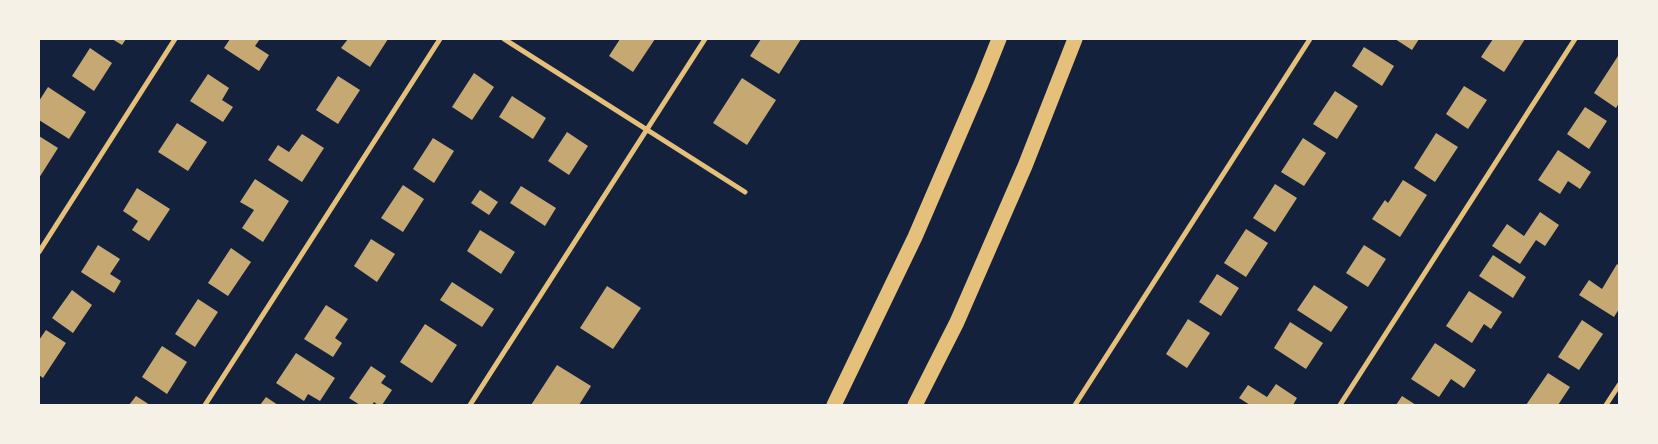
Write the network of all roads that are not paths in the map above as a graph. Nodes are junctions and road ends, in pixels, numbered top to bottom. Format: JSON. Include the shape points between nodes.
{"nodes":[{"id":1,"x":175,"y":39,"type":"edge"},
{"id":2,"x":440,"y":39,"type":"edge"},
{"id":3,"x":504,"y":39,"type":"edge"},
{"id":4,"x":705,"y":39,"type":"edge"},
{"id":5,"x":999,"y":39,"type":"edge"},
{"id":6,"x":1075,"y":39,"type":"edge"},
{"id":7,"x":1310,"y":39,"type":"edge"},
{"id":8,"x":1574,"y":39,"type":"edge"},
{"id":9,"x":647,"y":130,"type":"junction"},
{"id":10,"x":745,"y":192,"type":"dead end"},
{"id":11,"x":39,"y":252,"type":"edge"},
{"id":12,"x":1619,"y":385,"type":"edge"},
{"id":13,"x":205,"y":405,"type":"edge"},
{"id":14,"x":470,"y":405,"type":"edge"},
{"id":15,"x":834,"y":405,"type":"edge"},
{"id":16,"x":915,"y":405,"type":"edge"},
{"id":17,"x":1075,"y":405,"type":"edge"},
{"id":18,"x":1340,"y":405,"type":"edge"},
{"id":19,"x":1606,"y":405,"type":"edge"}],
"edges":[{"from":1,"to":11,"type":"street"},
{"from":2,"to":13,"type":"street"},
{"from":3,"to":9,"type":"street"},
{"from":4,"to":9,"type":"street"},
{"from":5,"to":15,"type":"highway","via":[[915,237]]},
{"from":6,"to":16,"type":"highway","via":[[1025,166],[957,322]]},
{"from":7,"to":17,"type":"street"},
{"from":8,"to":18,"type":"street"},
{"from":9,"to":10,"type":"street"},
{"from":9,"to":14,"type":"street"},
{"from":12,"to":19,"type":"street"}]}
